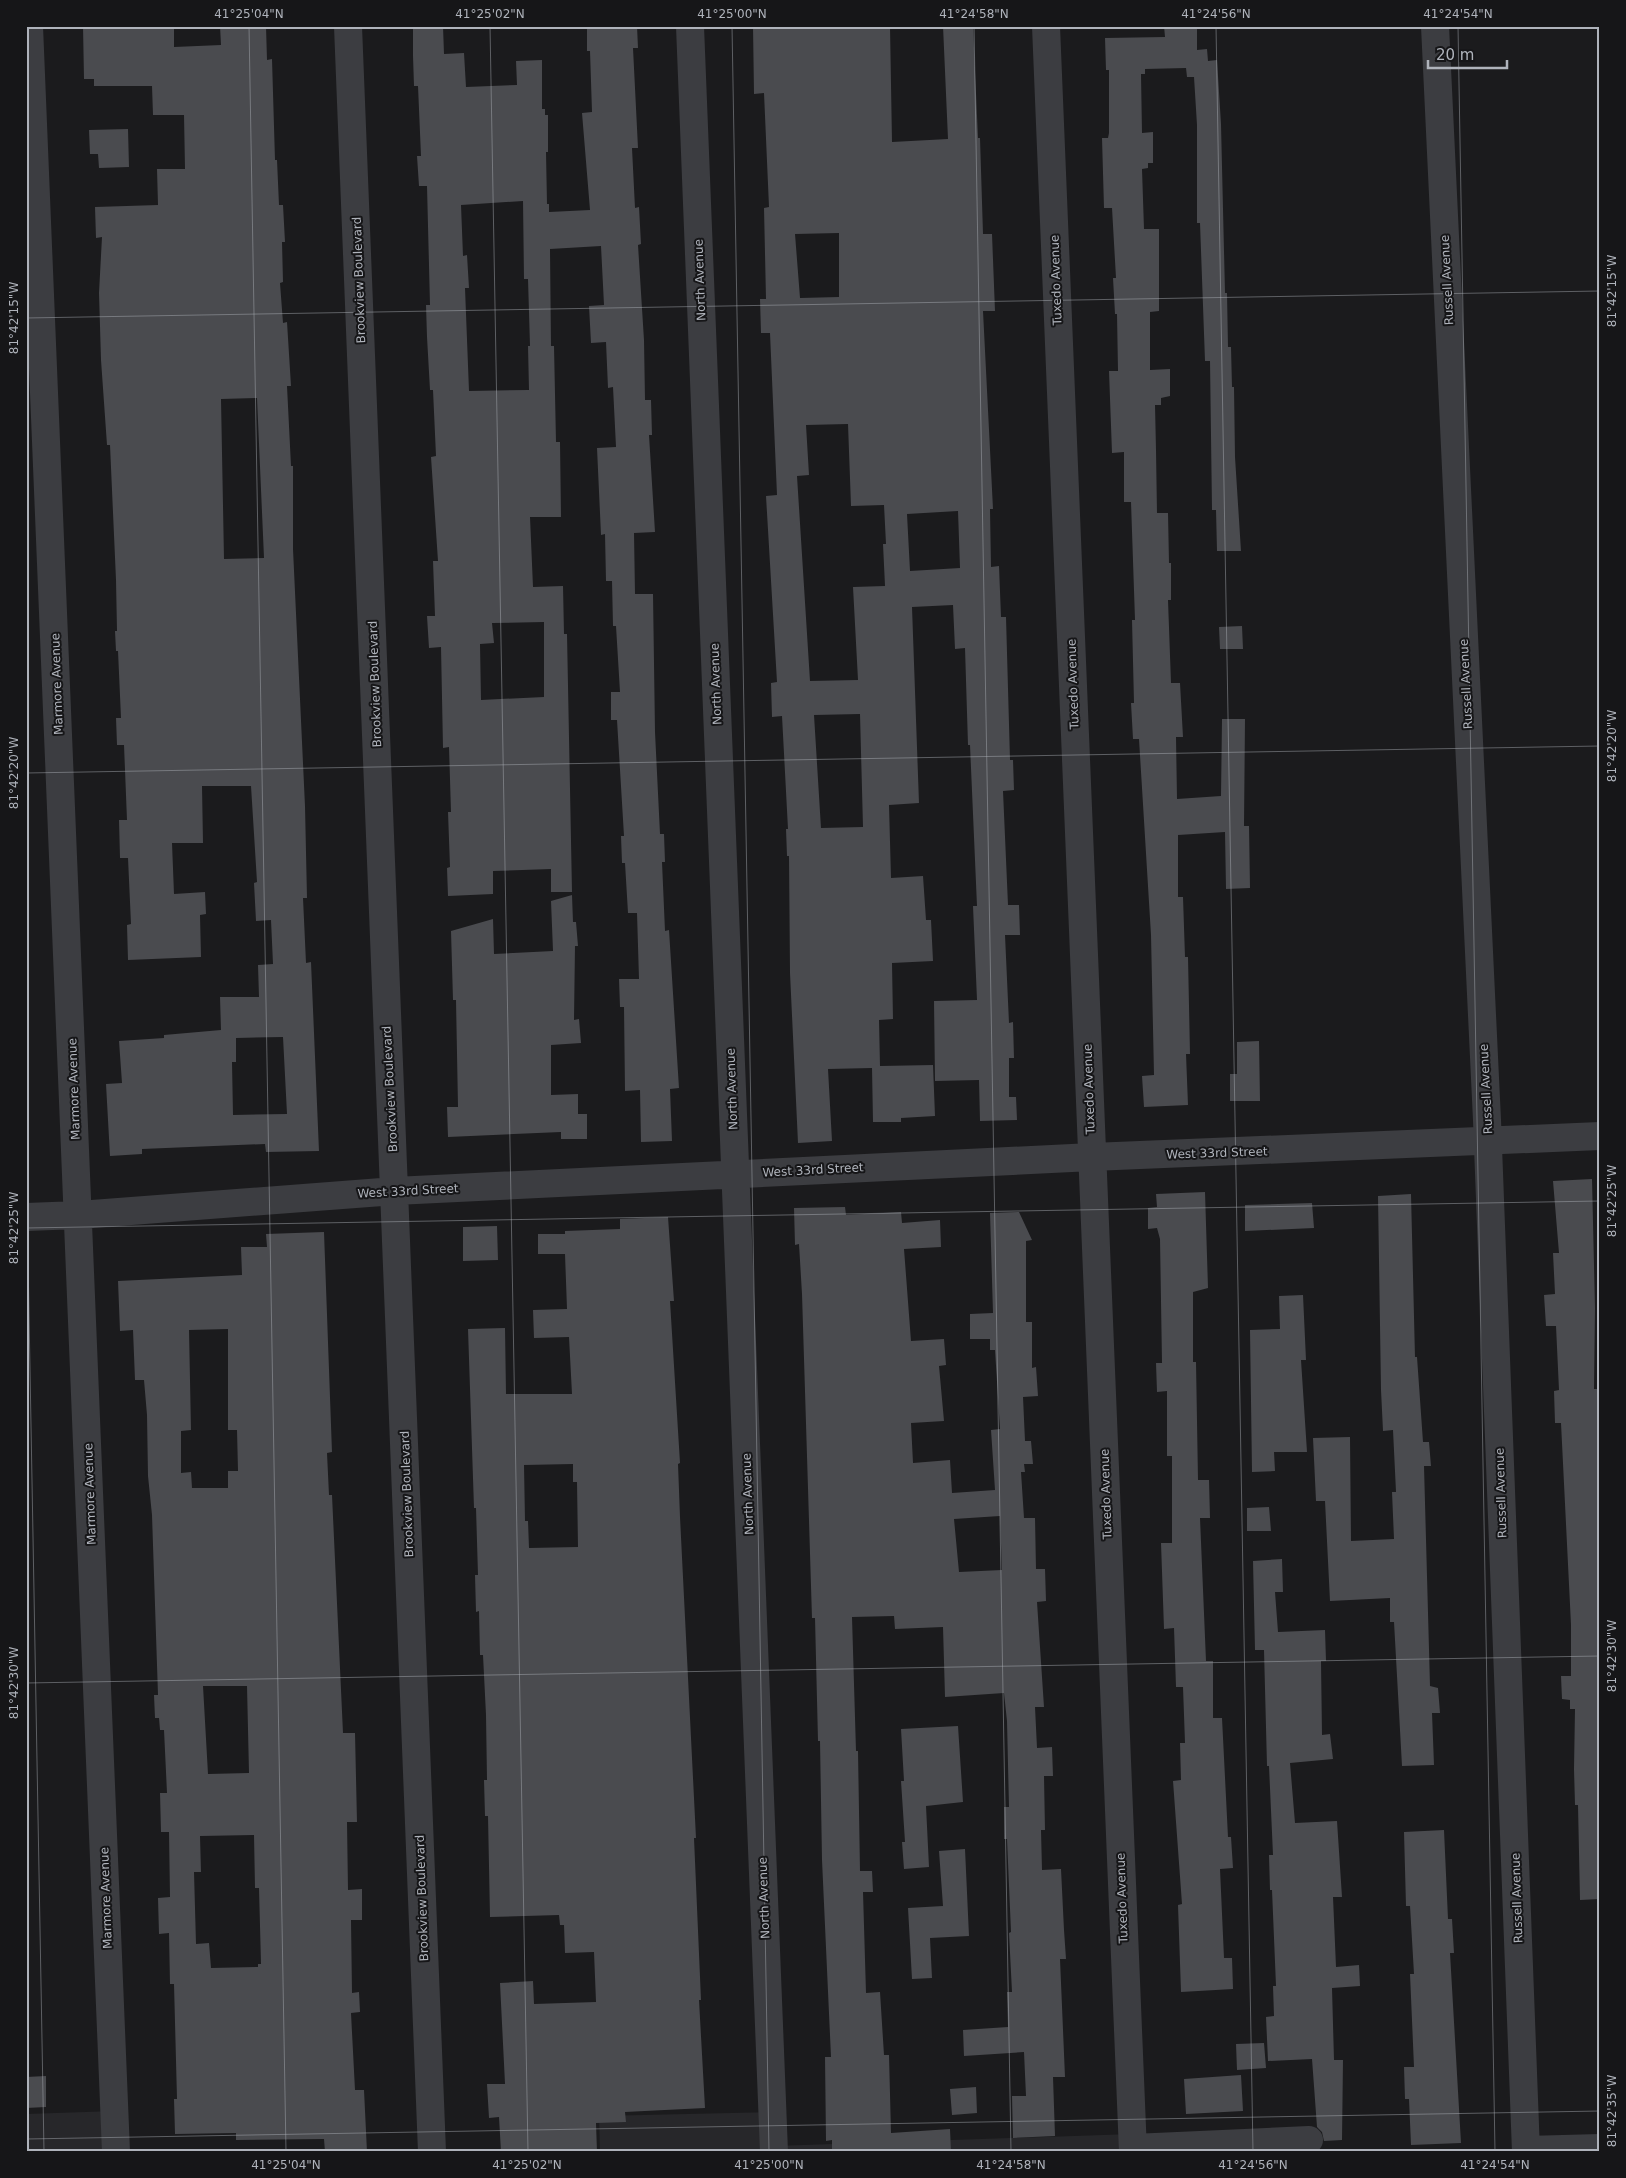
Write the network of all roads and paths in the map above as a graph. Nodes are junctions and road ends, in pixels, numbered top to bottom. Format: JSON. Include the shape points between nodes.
{"nodes":[{"id":1,"x":29,"y":26,"type":"edge"},
{"id":2,"x":348,"y":26,"type":"edge"},
{"id":3,"x":690,"y":26,"type":"edge"},
{"id":4,"x":1046,"y":26,"type":"edge"},
{"id":5,"x":1435,"y":26,"type":"edge"},
{"id":6,"x":1600,"y":1136,"type":"edge"},
{"id":7,"x":1488,"y":1142,"type":"junction"},
{"id":8,"x":1092,"y":1157,"type":"junction"},
{"id":9,"x":736,"y":1174,"type":"junction"},
{"id":10,"x":395,"y":1190,"type":"junction"},
{"id":11,"x":79,"y":1215,"type":"junction"},
{"id":12,"x":26,"y":1217,"type":"edge"},
{"id":13,"x":1309,"y":2140,"type":"dead end"},
{"id":14,"x":1193,"y":2148,"type":"edge"},
{"id":15,"x":1600,"y":2148,"type":"edge"},
{"id":16,"x":1133,"y":2150,"type":"edge"},
{"id":17,"x":1526,"y":2151,"type":"edge"},
{"id":18,"x":116,"y":2152,"type":"edge"},
{"id":19,"x":432,"y":2152,"type":"edge"},
{"id":20,"x":774,"y":2152,"type":"edge"}],
"edges":[{"from":1,"to":11,"type":"street","name":"Marmore Avenue"},
{"from":2,"to":10,"type":"street","name":"Brookview Boulevard"},
{"from":3,"to":9,"type":"street","name":"North Avenue"},
{"from":4,"to":8,"type":"street","name":"Tuxedo Avenue"},
{"from":5,"to":7,"type":"street","name":"Russell Avenue"},
{"from":6,"to":7,"type":"street","name":"West 33rd Street"},
{"from":7,"to":8,"type":"street","name":"West 33rd Street"},
{"from":7,"to":17,"type":"street","name":"Russell Avenue"},
{"from":8,"to":9,"type":"street","name":"West 33rd Street"},
{"from":8,"to":16,"type":"street","name":"Tuxedo Avenue"},
{"from":9,"to":10,"type":"street","name":"West 33rd Street"},
{"from":9,"to":20,"type":"street","name":"North Avenue"},
{"from":10,"to":11,"type":"street","name":"West 33rd Street"},
{"from":10,"to":19,"type":"street","name":"Brookview Boulevard"},
{"from":11,"to":12,"type":"street","name":"West 33rd Street"},
{"from":11,"to":18,"type":"street","name":"Marmore Avenue"},
{"from":13,"to":14,"type":"street"},
{"from":14,"to":16,"type":"street"},
{"from":15,"to":17,"type":"street"}]}
